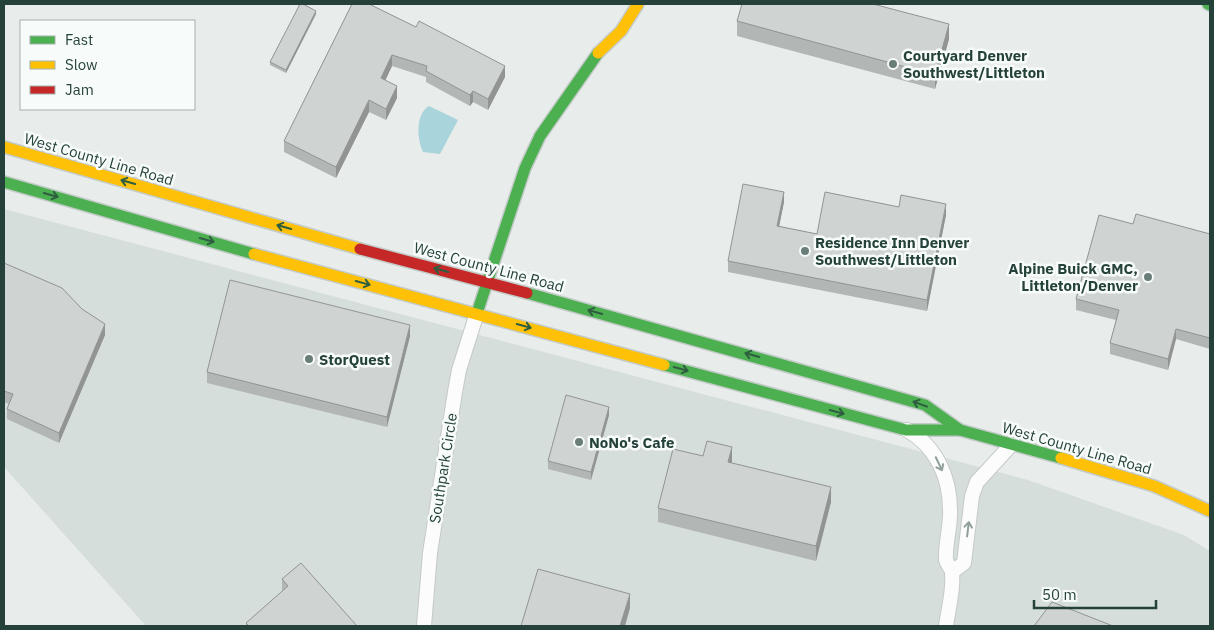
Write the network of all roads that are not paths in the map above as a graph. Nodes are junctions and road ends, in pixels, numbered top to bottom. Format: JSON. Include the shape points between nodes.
{"nodes":[{"id":1,"x":638,"y":4,"type":"edge"},
{"id":2,"x":4,"y":147,"type":"edge"},
{"id":3,"x":4,"y":182,"type":"edge"},
{"id":4,"x":488,"y":282,"type":"junction"},
{"id":5,"x":477,"y":313,"type":"junction"},
{"id":6,"x":906,"y":430,"type":"junction"},
{"id":7,"x":960,"y":430,"type":"junction"},
{"id":8,"x":1011,"y":445,"type":"junction"},
{"id":9,"x":1210,"y":512,"type":"edge"},
{"id":10,"x":952,"y":572,"type":"junction"},
{"id":11,"x":424,"y":626,"type":"edge"},
{"id":12,"x":946,"y":626,"type":"edge"}],
"edges":[{"from":1,"to":4,"type":"main road","via":[[621,31],[601,49],[540,136]]},
{"from":4,"to":2,"type":"main road","name":"West County Line Road","one_way":true},
{"from":3,"to":5,"type":"main road","name":"West County Line Road","one_way":true,"via":[[247,252]]},
{"from":4,"to":5,"type":"main road"},
{"from":7,"to":4,"type":"main road","name":"West County Line Road","one_way":true,"via":[[925,405]]},
{"from":5,"to":6,"type":"main road","name":"West County Line Road","one_way":true},
{"from":5,"to":11,"type":"street","name":"Southpark Circle","via":[[455,392],[430,553]]},
{"from":6,"to":7,"type":"main road","name":"West County Line Road"},
{"from":6,"to":10,"type":"street","one_way":true,"via":[[920,437],[932,450],[948,489],[950,510],[946,561]]},
{"from":7,"to":8,"type":"main road","name":"West County Line Road"},
{"from":8,"to":9,"type":"main road","name":"West County Line Road","via":[[1154,486]]},
{"from":10,"to":8,"type":"street","one_way":true,"via":[[964,563],[972,496],[977,482]]},
{"from":10,"to":12,"type":"street"}]}
